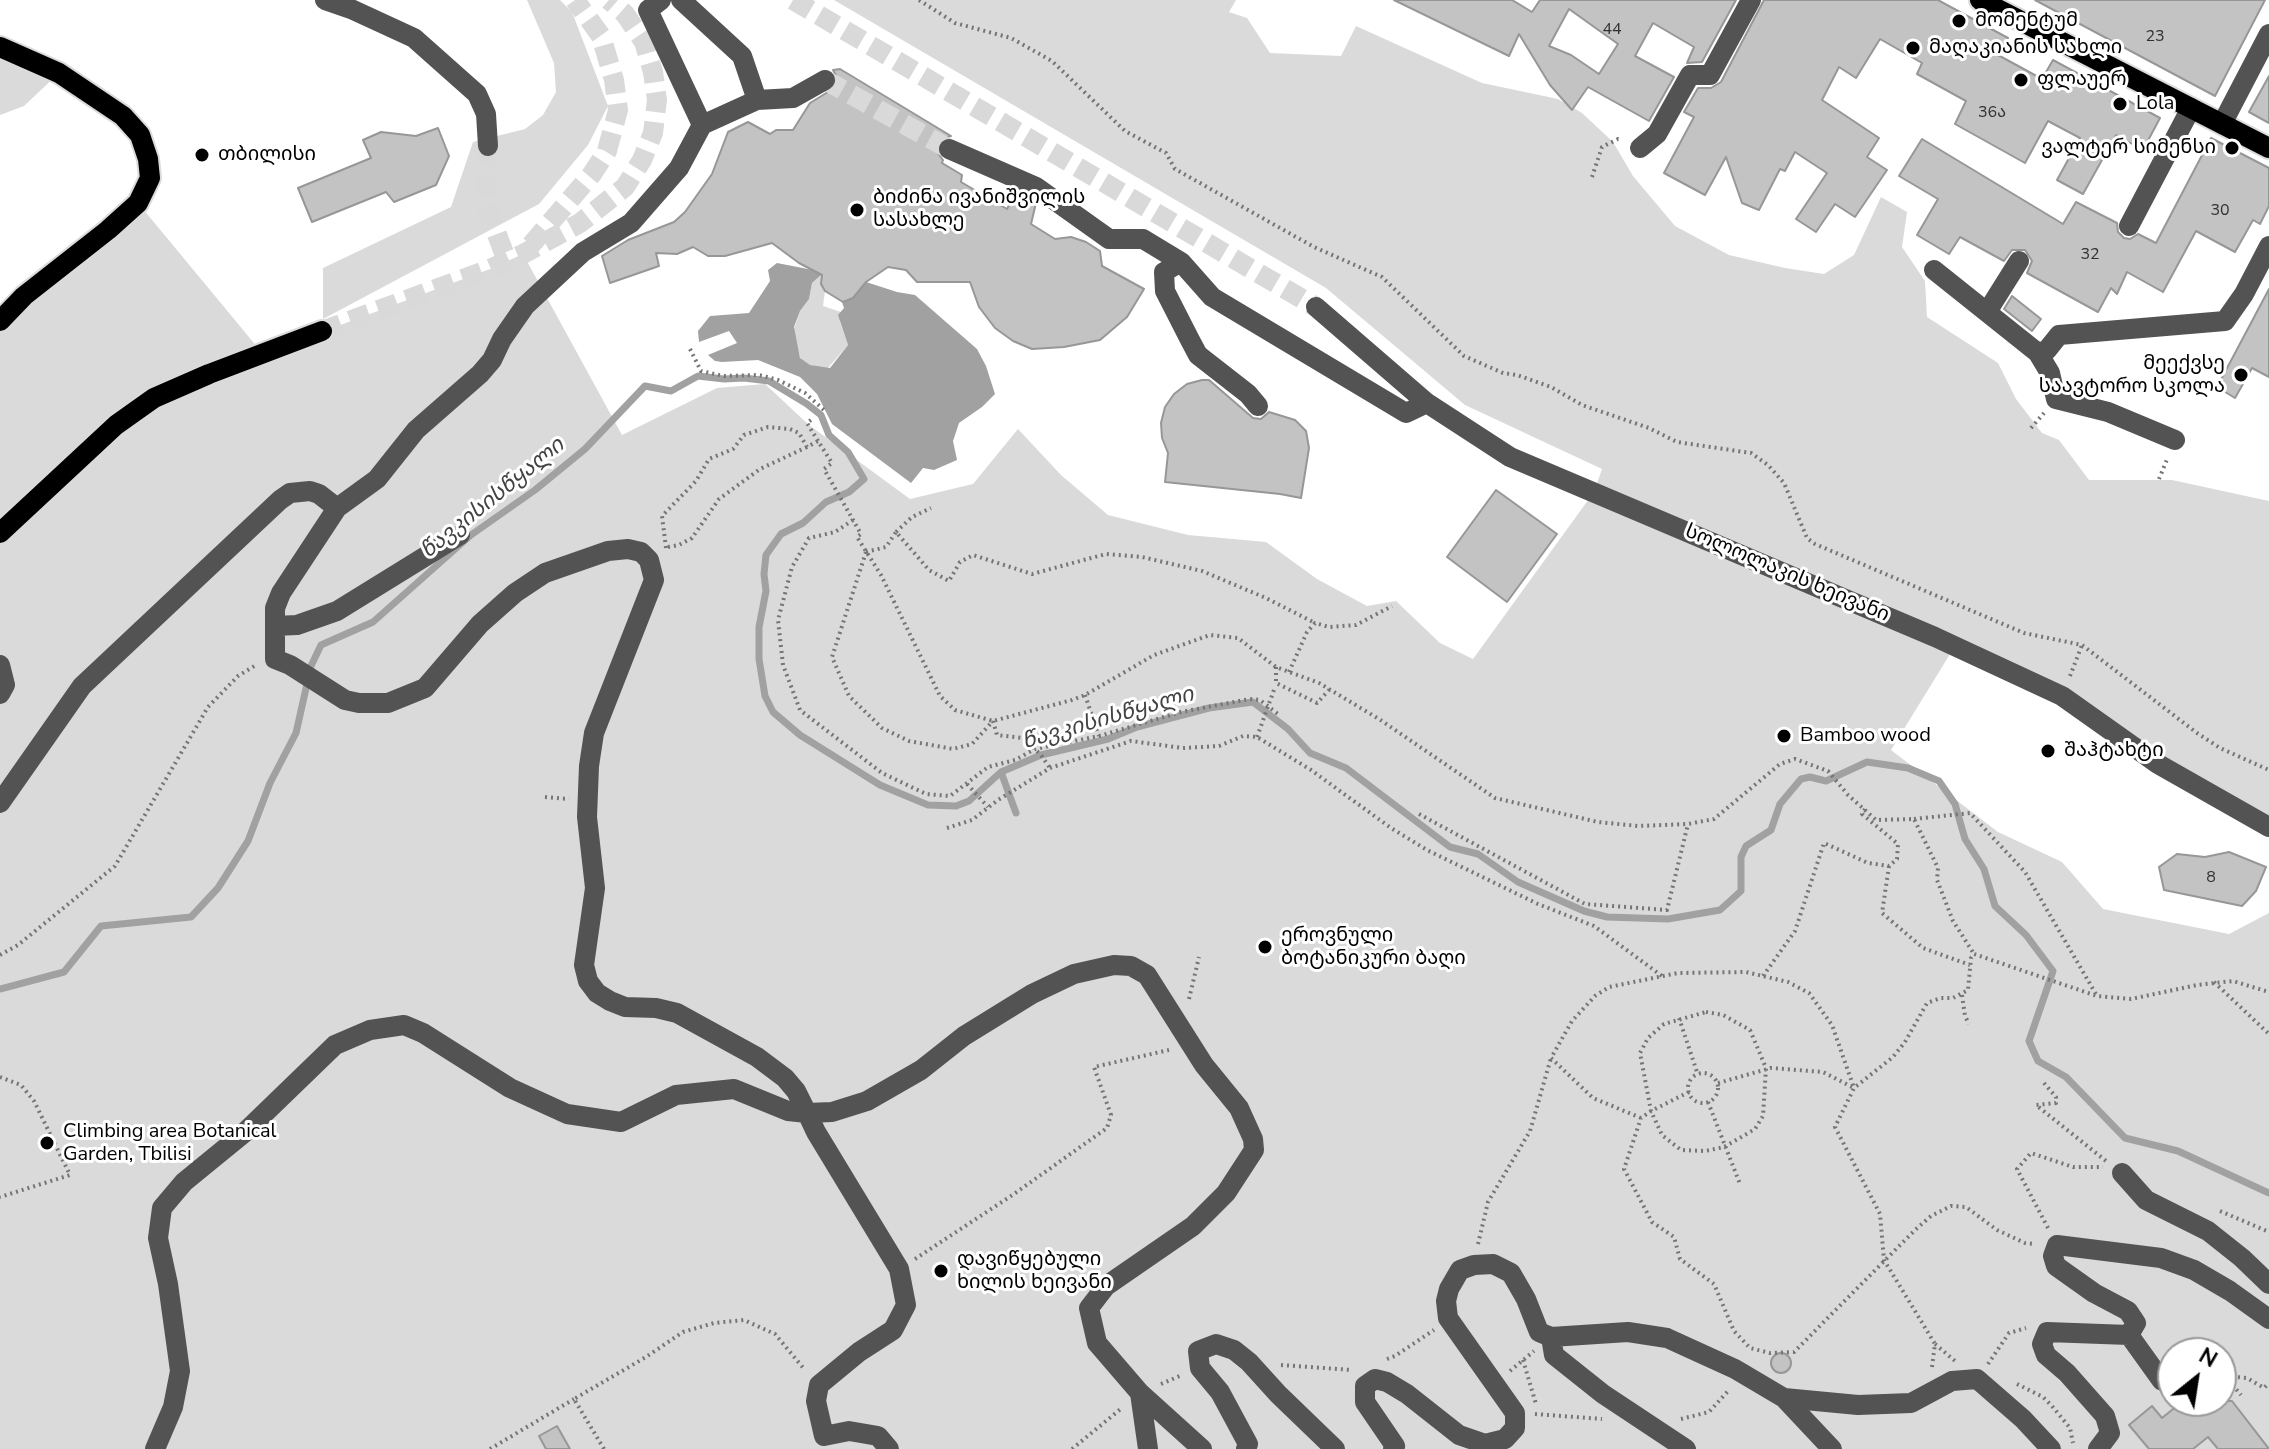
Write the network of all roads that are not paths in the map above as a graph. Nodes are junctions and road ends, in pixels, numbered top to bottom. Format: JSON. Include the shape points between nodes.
{"nodes":[{"id":1,"x":325,"y":0,"type":"edge"},
{"id":2,"x":661,"y":0,"type":"edge"},
{"id":3,"x":681,"y":0,"type":"edge"},
{"id":4,"x":1751,"y":0,"type":"edge"},
{"id":5,"x":1980,"y":0,"type":"edge"},
{"id":6,"x":2269,"y":34,"type":"edge"},
{"id":7,"x":0,"y":47,"type":"edge"},
{"id":8,"x":825,"y":80,"type":"dead end"},
{"id":9,"x":757,"y":100,"type":"junction"},
{"id":10,"x":2191,"y":108,"type":"junction"},
{"id":11,"x":2222,"y":124,"type":"junction"},
{"id":12,"x":702,"y":125,"type":"junction"},
{"id":13,"x":488,"y":146,"type":"tunnel mouth"},
{"id":14,"x":1640,"y":148,"type":"road end"},
{"id":15,"x":2269,"y":148,"type":"edge"},
{"id":16,"x":949,"y":149,"type":"tunnel mouth"},
{"id":17,"x":2129,"y":226,"type":"dead end"},
{"id":18,"x":2269,"y":246,"type":"edge"},
{"id":19,"x":2019,"y":261,"type":"dead end"},
{"id":20,"x":1181,"y":262,"type":"junction"},
{"id":21,"x":1934,"y":270,"type":"dead end"},
{"id":22,"x":1316,"y":307,"type":"tunnel mouth"},
{"id":23,"x":1987,"y":312,"type":"junction"},
{"id":24,"x":0,"y":321,"type":"edge"},
{"id":25,"x":322,"y":331,"type":"tunnel mouth"},
{"id":26,"x":2038,"y":353,"type":"junction"},
{"id":27,"x":1427,"y":403,"type":"junction"},
{"id":28,"x":1258,"y":406,"type":"dead end"},
{"id":29,"x":2175,"y":440,"type":"dead end"},
{"id":30,"x":337,"y":508,"type":"junction"},
{"id":31,"x":0,"y":533,"type":"edge"},
{"id":32,"x":460,"y":535,"type":"dead end"},
{"id":33,"x":275,"y":626,"type":"junction"},
{"id":34,"x":0,"y":665,"type":"edge"},
{"id":35,"x":0,"y":694,"type":"edge"},
{"id":36,"x":0,"y":803,"type":"edge"},
{"id":37,"x":2269,"y":827,"type":"edge"},
{"id":38,"x":807,"y":1113,"type":"junction"},
{"id":39,"x":2117,"y":1170,"type":"road end"},
{"id":40,"x":2269,"y":1284,"type":"edge"},
{"id":41,"x":2269,"y":1319,"type":"edge"},
{"id":42,"x":2129,"y":1335,"type":"junction"},
{"id":43,"x":1551,"y":1337,"type":"junction"},
{"id":44,"x":2157,"y":1374,"type":"edge"},
{"id":45,"x":1140,"y":1393,"type":"junction"},
{"id":46,"x":1784,"y":1398,"type":"junction"},
{"id":47,"x":824,"y":1442,"type":"edge"},
{"id":48,"x":1395,"y":1448,"type":"edge"},
{"id":49,"x":155,"y":1449,"type":"edge"},
{"id":50,"x":889,"y":1449,"type":"edge"},
{"id":51,"x":1148,"y":1449,"type":"edge"},
{"id":52,"x":1202,"y":1449,"type":"edge"},
{"id":53,"x":1246,"y":1449,"type":"edge"},
{"id":54,"x":1335,"y":1449,"type":"edge"},
{"id":55,"x":1686,"y":1449,"type":"edge"},
{"id":56,"x":1832,"y":1449,"type":"edge"},
{"id":57,"x":2051,"y":1449,"type":"edge"},
{"id":58,"x":2098,"y":1449,"type":"edge"}],
"edges":[{"from":1,"to":13,"type":"street","via":[[414,38],[477,94],[486,114]]},
{"from":2,"to":12,"type":"street","via":[[648,10]]},
{"from":3,"to":9,"type":"street","via":[[742,56]]},
{"from":4,"to":14,"type":"street","via":[[1710,75],[1690,75],[1657,134]]},
{"from":5,"to":10,"type":"main road"},
{"from":6,"to":11,"type":"street"},
{"from":7,"to":24,"type":"main road","via":[[59,73],[123,116],[140,135],[150,178],[138,203]]},
{"from":8,"to":9,"type":"street","via":[[793,98]]},
{"from":9,"to":12,"type":"street"},
{"from":10,"to":11,"type":"main road"},
{"from":10,"to":17,"type":"street"},
{"from":11,"to":15,"type":"main road"},
{"from":12,"to":30,"type":"street","via":[[679,168],[631,223],[583,252],[525,306],[480,374],[416,430],[377,479]]},
{"from":16,"to":20,"type":"street","via":[[1036,187],[1109,239],[1143,239]]},
{"from":18,"to":26,"type":"street","via":[[2225,321],[2059,335]]},
{"from":19,"to":23,"type":"street"},
{"from":20,"to":27,"type":"street","via":[[1212,297],[1406,413]]},
{"from":20,"to":28,"type":"street","via":[[1164,272],[1165,291],[1198,355]]},
{"from":21,"to":23,"type":"street"},
{"from":22,"to":27,"type":"street","name":"სოლოლაკის ხეივანი"},
{"from":23,"to":26,"type":"street"},
{"from":25,"to":31,"type":"main road","via":[[154,398],[105,434]]},
{"from":26,"to":29,"type":"street","via":[[2056,399],[2108,412]]},
{"from":27,"to":37,"type":"street","name":"სოლოლაკის ხეივანი","via":[[1510,457],[2062,696],[2158,764]]},
{"from":30,"to":33,"type":"street","via":[[281,593]]},
{"from":30,"to":36,"type":"street","via":[[310,491],[280,500],[82,686]]},
{"from":32,"to":33,"type":"street","via":[[337,611],[297,625]]},
{"from":33,"to":38,"type":"street","via":[[282,662],[345,700],[388,703],[425,688],[480,624],[545,573],[608,551],[641,552],[654,580],[594,733],[589,766],[587,817],[595,888],[584,965],[588,981],[610,1001],[677,1013],[748,1051],[785,1078]]},
{"from":34,"to":35,"type":"street","via":[[5,685]]},
{"from":38,"to":45,"type":"street","via":[[867,1101],[1032,994],[1074,974],[1114,965],[1147,975],[1204,1065],[1239,1108],[1254,1150],[1226,1193],[1193,1226],[1106,1286],[1089,1308],[1097,1343]]},
{"from":38,"to":47,"type":"street","via":[[899,1269],[906,1305],[893,1330],[819,1385],[816,1401]]},
{"from":38,"to":49,"type":"street","via":[[788,1111],[734,1089],[676,1095],[621,1122],[586,1118],[510,1088],[404,1025],[370,1030],[335,1045],[162,1208],[158,1238],[180,1371],[173,1407]]},
{"from":39,"to":40,"type":"street","via":[[2146,1200],[2208,1231]]},
{"from":41,"to":42,"type":"street","via":[[2194,1270],[2161,1258],[2057,1245],[2056,1266],[2128,1311],[2136,1323]]},
{"from":42,"to":44,"type":"street"},
{"from":42,"to":58,"type":"street","via":[[2047,1332],[2042,1344],[2046,1355],[2105,1416],[2110,1433]]},
{"from":43,"to":46,"type":"street","via":[[1628,1332],[1667,1338]]},
{"from":43,"to":48,"type":"street","via":[[1539,1332],[1511,1273],[1493,1264],[1460,1270],[1446,1301],[1448,1318],[1515,1413],[1515,1428],[1505,1439],[1485,1444],[1459,1435],[1407,1394],[1375,1379],[1365,1386],[1365,1402]]},
{"from":43,"to":55,"type":"street","via":[[1554,1355]]},
{"from":45,"to":51,"type":"street"},
{"from":45,"to":52,"type":"street"},
{"from":46,"to":56,"type":"street"},
{"from":46,"to":57,"type":"street","via":[[1858,1405],[1911,1403],[1952,1381],[1977,1379]]},
{"from":47,"to":50,"type":"street","via":[[849,1431],[878,1436]]},
{"from":53,"to":54,"type":"street","via":[[1220,1392],[1200,1368],[1198,1351],[1216,1344],[1249,1362]]}]}
